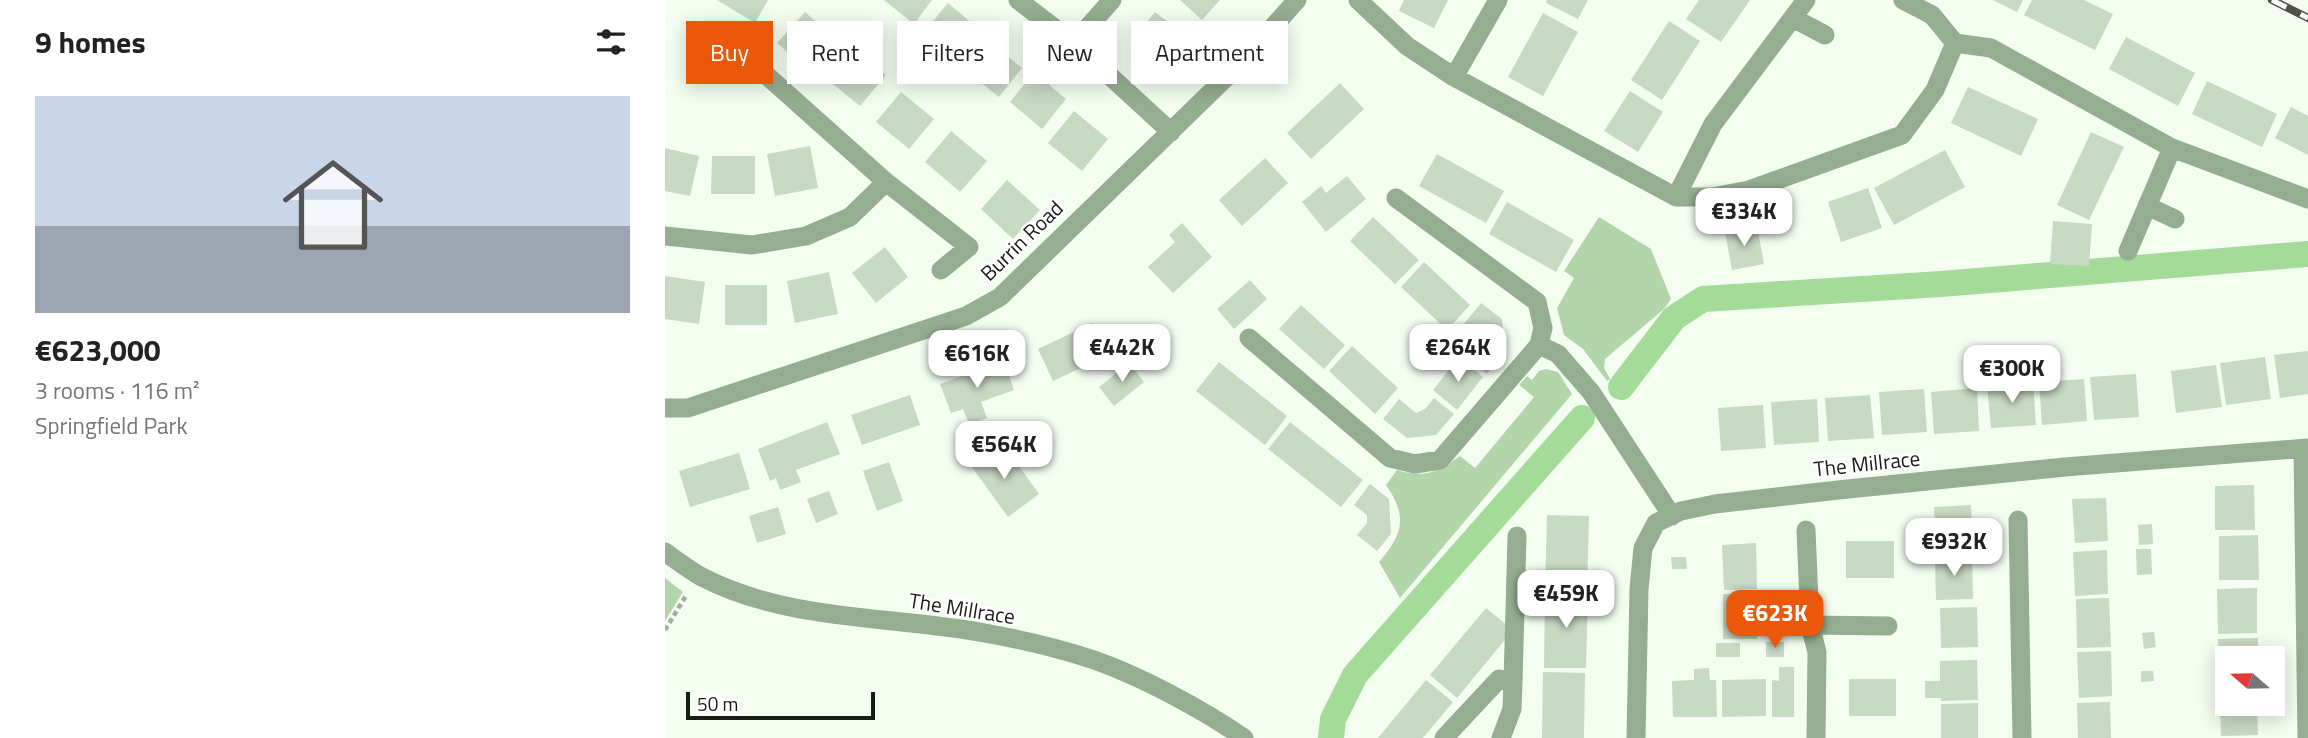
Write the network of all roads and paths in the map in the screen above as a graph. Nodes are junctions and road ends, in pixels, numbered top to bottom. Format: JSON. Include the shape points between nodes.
{"nodes":[{"id":1,"x":1018,"y":0,"type":"edge"},
{"id":2,"x":1112,"y":0,"type":"edge"},
{"id":3,"x":1297,"y":0,"type":"edge"},
{"id":4,"x":1358,"y":0,"type":"edge"},
{"id":5,"x":1498,"y":0,"type":"edge"},
{"id":6,"x":1807,"y":0,"type":"edge"},
{"id":7,"x":1903,"y":0,"type":"edge"},
{"id":8,"x":1793,"y":18,"type":"junction"},
{"id":9,"x":1045,"y":21,"type":"edge"},
{"id":10,"x":1093,"y":21,"type":"edge"},
{"id":11,"x":1825,"y":35,"type":"dead end"},
{"id":12,"x":1955,"y":43,"type":"junction"},
{"id":13,"x":1454,"y":77,"type":"junction"},
{"id":14,"x":773,"y":81,"type":"edge"},
{"id":15,"x":1117,"y":82,"type":"edge"},
{"id":16,"x":1171,"y":132,"type":"junction"},
{"id":17,"x":2172,"y":148,"type":"junction"},
{"id":18,"x":886,"y":182,"type":"junction"},
{"id":19,"x":1396,"y":198,"type":"dead end"},
{"id":20,"x":1676,"y":198,"type":"junction"},
{"id":21,"x":2308,"y":198,"type":"edge"},
{"id":22,"x":2147,"y":205,"type":"junction"},
{"id":23,"x":2175,"y":219,"type":"dead end"},
{"id":24,"x":665,"y":236,"type":"edge"},
{"id":25,"x":2128,"y":251,"type":"dead end"},
{"id":26,"x":941,"y":270,"type":"dead end"},
{"id":27,"x":1249,"y":338,"type":"dead end"},
{"id":28,"x":1539,"y":345,"type":"junction"},
{"id":29,"x":665,"y":408,"type":"edge"},
{"id":30,"x":2306,"y":449,"type":"edge"},
{"id":31,"x":1672,"y":516,"type":"junction"},
{"id":32,"x":2018,"y":520,"type":"dead end"},
{"id":33,"x":1806,"y":530,"type":"dead end"},
{"id":34,"x":1517,"y":536,"type":"dead end"},
{"id":35,"x":665,"y":552,"type":"edge"},
{"id":36,"x":698,"y":575,"type":"junction"},
{"id":37,"x":1810,"y":625,"type":"junction"},
{"id":38,"x":1888,"y":626,"type":"dead end"},
{"id":39,"x":665,"y":630,"type":"edge"},
{"id":40,"x":1513,"y":682,"type":"junction"},
{"id":41,"x":2307,"y":735,"type":"edge"},
{"id":42,"x":1244,"y":738,"type":"edge"},
{"id":43,"x":1444,"y":738,"type":"edge"},
{"id":44,"x":1501,"y":738,"type":"edge"},
{"id":45,"x":1636,"y":738,"type":"edge"},
{"id":46,"x":1816,"y":738,"type":"edge"},
{"id":47,"x":2022,"y":738,"type":"edge"}],
"edges":[{"from":1,"to":9,"type":"street"},
{"from":2,"to":10,"type":"street"},
{"from":3,"to":16,"type":"street","name":"Burrin Road"},
{"from":4,"to":13,"type":"street","via":[[1407,46]]},
{"from":5,"to":13,"type":"street"},
{"from":6,"to":8,"type":"street"},
{"from":7,"to":12,"type":"street","via":[[1932,15]]},
{"from":8,"to":11,"type":"street"},
{"from":8,"to":20,"type":"street","via":[[1713,124]]},
{"from":12,"to":17,"type":"street","via":[[1991,48]]},
{"from":12,"to":20,"type":"street","via":[[1935,90],[1902,135],[1749,190]]},
{"from":13,"to":20,"type":"street"},
{"from":14,"to":18,"type":"street"},
{"from":15,"to":16,"type":"street"},
{"from":16,"to":29,"type":"street","name":"Burrin Road","via":[[1000,297],[966,316],[688,408]]},
{"from":17,"to":21,"type":"street"},
{"from":17,"to":22,"type":"street"},
{"from":18,"to":24,"type":"street","via":[[850,217],[806,236],[752,245]]},
{"from":18,"to":26,"type":"street","via":[[969,247]]},
{"from":19,"to":28,"type":"street","via":[[1537,302],[1543,328]]},
{"from":22,"to":23,"type":"street"},
{"from":22,"to":25,"type":"street"},
{"from":27,"to":28,"type":"street","via":[[1390,457],[1415,464],[1440,460]]},
{"from":28,"to":31,"type":"street","via":[[1558,354],[1591,392]]},
{"from":30,"to":31,"type":"street","name":"The Millrace","via":[[1838,490],[1715,504]]},
{"from":30,"to":41,"type":"street","name":"The Millrace"},
{"from":31,"to":45,"type":"street","name":"The Millrace","via":[[1656,523],[1643,548]]},
{"from":32,"to":47,"type":"street"},
{"from":33,"to":37,"type":"street"},
{"from":34,"to":40,"type":"street"},
{"from":35,"to":36,"type":"street","name":"The Millrace"},
{"from":36,"to":39,"type":"path"},
{"from":36,"to":42,"type":"street","name":"The Millrace","via":[[806,610],[991,634],[1090,659],[1178,698]]},
{"from":37,"to":38,"type":"street"},
{"from":37,"to":46,"type":"street","via":[[1817,652]]},
{"from":40,"to":43,"type":"street","via":[[1499,679]]},
{"from":40,"to":44,"type":"street","via":[[1512,709]]}]}
